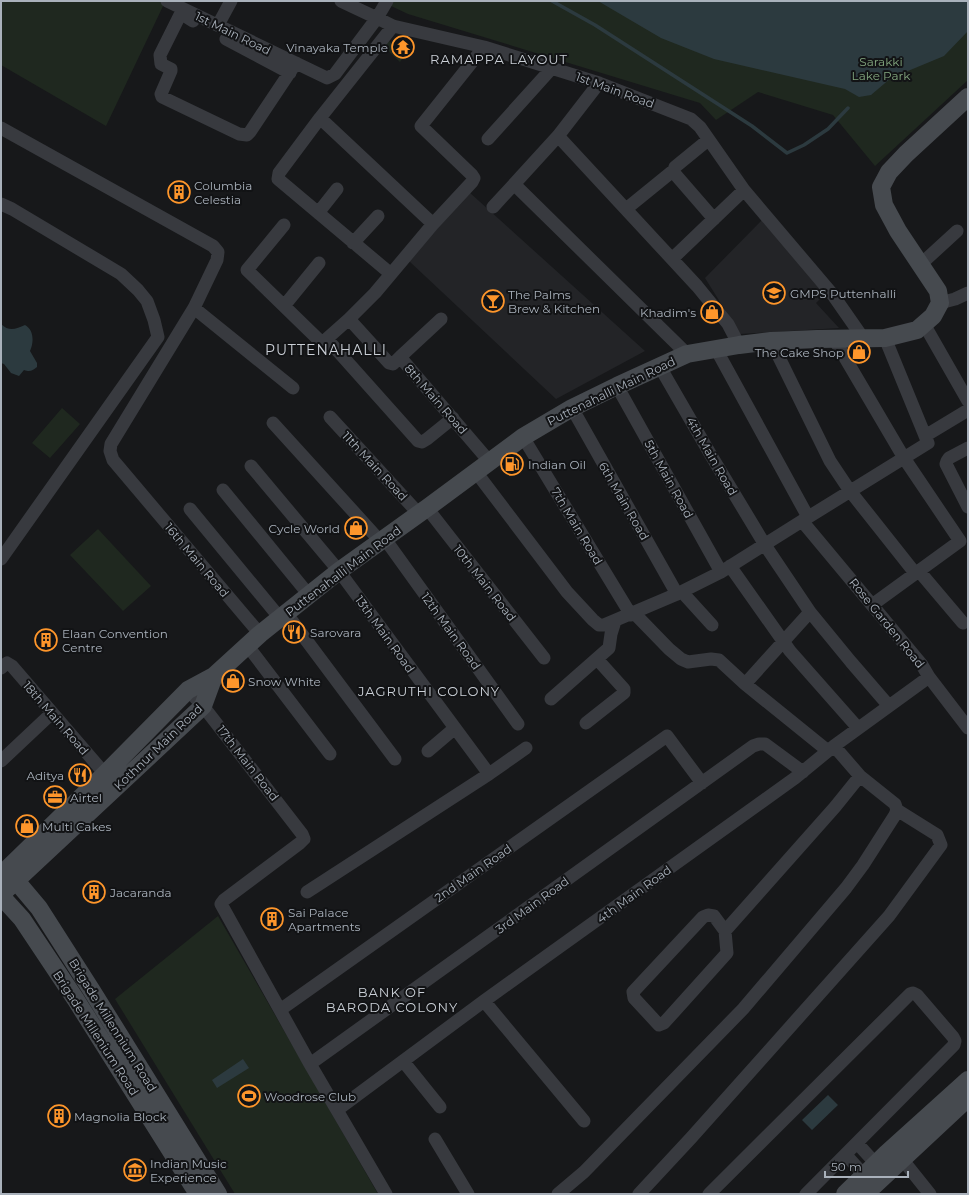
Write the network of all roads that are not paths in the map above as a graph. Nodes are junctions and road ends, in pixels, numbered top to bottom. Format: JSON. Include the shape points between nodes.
{"nodes":[{"id":1,"x":167,"y":1,"type":"edge"},
{"id":2,"x":231,"y":1,"type":"edge"},
{"id":3,"x":340,"y":1,"type":"edge"},
{"id":4,"x":387,"y":1,"type":"edge"},
{"id":5,"x":377,"y":18,"type":"junction"},
{"id":6,"x":218,"y":25,"type":"junction"},
{"id":7,"x":393,"y":26,"type":"junction"},
{"id":8,"x":234,"y":38,"type":"junction"},
{"id":9,"x":484,"y":47,"type":"junction"},
{"id":10,"x":293,"y":68,"type":"junction"},
{"id":11,"x":552,"y":68,"type":"junction"},
{"id":12,"x":599,"y":83,"type":"junction"},
{"id":13,"x":968,"y":97,"type":"edge"},
{"id":14,"x":320,"y":118,"type":"junction"},
{"id":15,"x":1,"y":128,"type":"edge"},
{"id":16,"x":558,"y":136,"type":"junction"},
{"id":17,"x":488,"y":139,"type":"dead end"},
{"id":18,"x":708,"y":140,"type":"junction"},
{"id":19,"x":674,"y":170,"type":"junction"},
{"id":20,"x":516,"y":182,"type":"junction"},
{"id":21,"x":337,"y":189,"type":"dead end"},
{"id":22,"x":744,"y":190,"type":"junction"},
{"id":23,"x":1,"y":204,"type":"edge"},
{"id":24,"x":493,"y":207,"type":"dead end"},
{"id":25,"x":626,"y":209,"type":"junction"},
{"id":26,"x":318,"y":213,"type":"junction"},
{"id":27,"x":378,"y":216,"type":"dead end"},
{"id":28,"x":714,"y":219,"type":"junction"},
{"id":29,"x":433,"y":224,"type":"junction"},
{"id":30,"x":284,"y":225,"type":"dead end"},
{"id":31,"x":958,"y":231,"type":"dead end"},
{"id":32,"x":354,"y":243,"type":"junction"},
{"id":33,"x":672,"y":259,"type":"junction"},
{"id":34,"x":318,"y":263,"type":"dead end"},
{"id":35,"x":921,"y":264,"type":"junction"},
{"id":36,"x":391,"y":274,"type":"junction"},
{"id":37,"x":968,"y":293,"type":"edge"},
{"id":38,"x":940,"y":303,"type":"junction"},
{"id":39,"x":284,"y":306,"type":"junction"},
{"id":40,"x":194,"y":308,"type":"junction"},
{"id":41,"x":349,"y":319,"type":"junction"},
{"id":42,"x":441,"y":319,"type":"dead end"},
{"id":43,"x":924,"y":324,"type":"junction"},
{"id":44,"x":863,"y":338,"type":"junction"},
{"id":45,"x":885,"y":338,"type":"junction"},
{"id":46,"x":327,"y":339,"type":"junction"},
{"id":47,"x":834,"y":339,"type":"junction"},
{"id":48,"x":771,"y":341,"type":"junction"},
{"id":49,"x":739,"y":345,"type":"junction"},
{"id":50,"x":716,"y":349,"type":"junction"},
{"id":51,"x":687,"y":354,"type":"junction"},
{"id":52,"x":400,"y":357,"type":"junction"},
{"id":53,"x":660,"y":367,"type":"junction"},
{"id":54,"x":617,"y":386,"type":"junction"},
{"id":55,"x":293,"y":388,"type":"dead end"},
{"id":56,"x":968,"y":401,"type":"edge"},
{"id":57,"x":572,"y":408,"type":"junction"},
{"id":58,"x":968,"y":410,"type":"edge"},
{"id":59,"x":330,"y":417,"type":"dead end"},
{"id":60,"x":453,"y":418,"type":"junction"},
{"id":61,"x":273,"y":423,"type":"dead end"},
{"id":62,"x":523,"y":436,"type":"junction"},
{"id":63,"x":926,"y":436,"type":"junction"},
{"id":64,"x":968,"y":448,"type":"edge"},
{"id":65,"x":904,"y":458,"type":"junction"},
{"id":66,"x":251,"y":466,"type":"dead end"},
{"id":67,"x":483,"y":466,"type":"junction"},
{"id":68,"x":223,"y":490,"type":"dead end"},
{"id":69,"x":850,"y":491,"type":"junction"},
{"id":70,"x":968,"y":506,"type":"edge"},
{"id":71,"x":190,"y":509,"type":"dead end"},
{"id":72,"x":423,"y":511,"type":"junction"},
{"id":73,"x":805,"y":519,"type":"junction"},
{"id":74,"x":964,"y":538,"type":"edge"},
{"id":75,"x":383,"y":540,"type":"junction"},
{"id":76,"x":765,"y":545,"type":"junction"},
{"id":77,"x":1,"y":559,"type":"edge"},
{"id":78,"x":726,"y":569,"type":"junction"},
{"id":79,"x":339,"y":571,"type":"junction"},
{"id":80,"x":917,"y":572,"type":"junction"},
{"id":81,"x":679,"y":593,"type":"junction"},
{"id":82,"x":309,"y":595,"type":"junction"},
{"id":83,"x":872,"y":605,"type":"junction"},
{"id":84,"x":810,"y":612,"type":"junction"},
{"id":85,"x":632,"y":614,"type":"junction"},
{"id":86,"x":283,"y":616,"type":"junction"},
{"id":87,"x":615,"y":621,"type":"junction"},
{"id":88,"x":963,"y":623,"type":"dead end"},
{"id":89,"x":712,"y":625,"type":"dead end"},
{"id":90,"x":254,"y":640,"type":"junction"},
{"id":91,"x":783,"y":642,"type":"junction"},
{"id":92,"x":544,"y":658,"type":"dead end"},
{"id":93,"x":597,"y":659,"type":"junction"},
{"id":94,"x":4,"y":666,"type":"edge"},
{"id":95,"x":214,"y":676,"type":"junction"},
{"id":96,"x":929,"y":677,"type":"junction"},
{"id":97,"x":745,"y":684,"type":"junction"},
{"id":98,"x":188,"y":690,"type":"junction"},
{"id":99,"x":551,"y":699,"type":"dead end"},
{"id":100,"x":203,"y":706,"type":"junction"},
{"id":101,"x":889,"y":706,"type":"junction"},
{"id":102,"x":52,"y":713,"type":"junction"},
{"id":103,"x":965,"y":720,"type":"edge"},
{"id":104,"x":586,"y":723,"type":"dead end"},
{"id":105,"x":518,"y":724,"type":"dead end"},
{"id":106,"x":455,"y":728,"type":"junction"},
{"id":107,"x":858,"y":728,"type":"junction"},
{"id":108,"x":526,"y":748,"type":"dead end"},
{"id":109,"x":831,"y":748,"type":"junction"},
{"id":110,"x":428,"y":751,"type":"dead end"},
{"id":111,"x":330,"y":754,"type":"dead end"},
{"id":112,"x":1,"y":760,"type":"edge"},
{"id":113,"x":395,"y":760,"type":"dead end"},
{"id":114,"x":802,"y":772,"type":"junction"},
{"id":115,"x":105,"y":774,"type":"junction"},
{"id":116,"x":489,"y":774,"type":"junction"},
{"id":117,"x":860,"y":776,"type":"junction"},
{"id":118,"x":702,"y":783,"type":"junction"},
{"id":119,"x":897,"y":810,"type":"junction"},
{"id":120,"x":8,"y":875,"type":"edge"},
{"id":121,"x":307,"y":892,"type":"dead end"},
{"id":122,"x":1,"y":895,"type":"edge"},
{"id":123,"x":725,"y":932,"type":"junction"},
{"id":124,"x":484,"y":1002,"type":"junction"},
{"id":125,"x":280,"y":1010,"type":"junction"},
{"id":126,"x":403,"y":1061,"type":"junction"},
{"id":127,"x":310,"y":1064,"type":"junction"},
{"id":128,"x":968,"y":1080,"type":"edge"},
{"id":129,"x":968,"y":1098,"type":"edge"},
{"id":130,"x":440,"y":1107,"type":"dead end"},
{"id":131,"x":337,"y":1110,"type":"junction"},
{"id":132,"x":584,"y":1121,"type":"dead end"},
{"id":133,"x":435,"y":1139,"type":"dead end"},
{"id":134,"x":857,"y":1143,"type":"junction"},
{"id":135,"x":846,"y":1155,"type":"junction"},
{"id":136,"x":902,"y":1159,"type":"junction"},
{"id":137,"x":870,"y":1170,"type":"junction"},
{"id":138,"x":198,"y":1194,"type":"edge"},
{"id":139,"x":218,"y":1194,"type":"edge"},
{"id":140,"x":386,"y":1194,"type":"edge"},
{"id":141,"x":468,"y":1194,"type":"edge"},
{"id":142,"x":558,"y":1194,"type":"edge"},
{"id":143,"x":639,"y":1194,"type":"edge"},
{"id":144,"x":709,"y":1194,"type":"edge"},
{"id":145,"x":806,"y":1194,"type":"edge"},
{"id":146,"x":845,"y":1194,"type":"edge"},
{"id":147,"x":865,"y":1194,"type":"edge"},
{"id":148,"x":930,"y":1194,"type":"edge"}],
"edges":[{"from":1,"to":6,"type":"street","name":"1st Main Road"},
{"from":2,"to":6,"type":"street"},
{"from":3,"to":5,"type":"street"},
{"from":4,"to":5,"type":"street"},
{"from":5,"to":7,"type":"street","name":"1st Main Road"},
{"from":5,"to":10,"type":"street","name":"1st Main Road","via":[[335,74],[328,78]]},
{"from":6,"to":8,"type":"street","name":"1st Main Road"},
{"from":7,"to":9,"type":"street","name":"1st Main Road"},
{"from":7,"to":14,"type":"street"},
{"from":8,"to":10,"type":"street","name":"1st Main Road"},
{"from":8,"to":10,"type":"street","via":[[181,14],[160,55],[161,64],[171,69],[162,97],[239,134],[247,135]]},
{"from":9,"to":11,"type":"street","name":"1st Main Road"},
{"from":9,"to":29,"type":"street","via":[[421,124],[422,128],[474,178]]},
{"from":11,"to":12,"type":"street","name":"1st Main Road"},
{"from":11,"to":17,"type":"street"},
{"from":12,"to":16,"type":"street"},
{"from":12,"to":18,"type":"street","name":"1st Main Road","via":[[691,119]]},
{"from":13,"to":35,"type":"main road","via":[[906,154],[889,172],[881,187],[884,205]]},
{"from":14,"to":26,"type":"street","via":[[279,173],[278,179]]},
{"from":14,"to":29,"type":"street"},
{"from":15,"to":40,"type":"street","name":"16th Main Road","via":[[213,246],[218,252],[217,260]]},
{"from":16,"to":20,"type":"street"},
{"from":16,"to":25,"type":"street"},
{"from":18,"to":19,"type":"street"},
{"from":18,"to":22,"type":"street","name":"1st Main Road"},
{"from":19,"to":25,"type":"street"},
{"from":19,"to":28,"type":"street"},
{"from":20,"to":24,"type":"street"},
{"from":20,"to":51,"type":"street","via":[[520,192]]},
{"from":21,"to":26,"type":"street"},
{"from":22,"to":28,"type":"street"},
{"from":22,"to":44,"type":"street","name":"1st Main Road","via":[[833,295]]},
{"from":23,"to":77,"type":"street","via":[[121,274],[147,301],[158,337]]},
{"from":25,"to":33,"type":"street"},
{"from":26,"to":32,"type":"street"},
{"from":27,"to":32,"type":"street"},
{"from":28,"to":33,"type":"street"},
{"from":29,"to":36,"type":"street"},
{"from":30,"to":39,"type":"street","via":[[247,270]]},
{"from":31,"to":35,"type":"street"},
{"from":32,"to":36,"type":"street"},
{"from":33,"to":49,"type":"street","via":[[698,286],[728,324]]},
{"from":34,"to":39,"type":"street"},
{"from":35,"to":38,"type":"main road","via":[[938,291]]},
{"from":36,"to":41,"type":"street"},
{"from":37,"to":38,"type":"street"},
{"from":38,"to":43,"type":"main road","name":"Puttenahalli Main Road","via":[[933,316]]},
{"from":39,"to":46,"type":"street","via":[[322,343]]},
{"from":40,"to":55,"type":"street"},
{"from":40,"to":90,"type":"street","name":"16th Main Road","via":[[111,444],[110,451],[113,460]]},
{"from":41,"to":46,"type":"street"},
{"from":41,"to":52,"type":"street","name":"8th Main Road","via":[[389,363],[393,364]]},
{"from":42,"to":52,"type":"street"},
{"from":43,"to":45,"type":"main road","name":"Puttenahalli Main Road","via":[[917,330]]},
{"from":43,"to":56,"type":"street"},
{"from":44,"to":45,"type":"main road","name":"Puttenahalli Main Road"},
{"from":44,"to":47,"type":"main road","name":"Puttenahalli Main Road"},
{"from":45,"to":63,"type":"street"},
{"from":46,"to":60,"type":"street","via":[[418,441],[427,439]]},
{"from":47,"to":48,"type":"main road","name":"Puttenahalli Main Road"},
{"from":47,"to":65,"type":"street"},
{"from":48,"to":49,"type":"main road","name":"Puttenahalli Main Road"},
{"from":48,"to":69,"type":"street","via":[[830,461]]},
{"from":49,"to":50,"type":"main road","name":"Puttenahalli Main Road"},
{"from":50,"to":51,"type":"main road","name":"Puttenahalli Main Road"},
{"from":50,"to":73,"type":"street","name":"Rose Garden Road"},
{"from":51,"to":53,"type":"main road","name":"Puttenahalli Main Road"},
{"from":52,"to":60,"type":"street","name":"8th Main Road"},
{"from":53,"to":54,"type":"main road","name":"Puttenahalli Main Road"},
{"from":53,"to":76,"type":"street","name":"4th Main Road"},
{"from":54,"to":57,"type":"main road","name":"Puttenahalli Main Road"},
{"from":54,"to":78,"type":"street","name":"5th Main Road"},
{"from":57,"to":62,"type":"main road","name":"Puttenahalli Main Road"},
{"from":57,"to":81,"type":"street","name":"6th Main Road"},
{"from":58,"to":63,"type":"street"},
{"from":59,"to":72,"type":"street","name":"11th Main Road"},
{"from":60,"to":67,"type":"street","name":"8th Main Road"},
{"from":61,"to":75,"type":"street","name":"12th Main Road"},
{"from":62,"to":67,"type":"main road","name":"Puttenahalli Main Road"},
{"from":62,"to":85,"type":"street","name":"7th Main Road"},
{"from":63,"to":65,"type":"street","via":[[928,444]]},
{"from":64,"to":70,"type":"street","via":[[946,461]]},
{"from":65,"to":69,"type":"street"},
{"from":65,"to":74,"type":"street"},
{"from":66,"to":79,"type":"street","name":"13th Main Road"},
{"from":67,"to":72,"type":"main road","name":"Puttenahalli Main Road"},
{"from":67,"to":87,"type":"street","name":"8th Main Road","via":[[567,592],[599,625],[604,626]]},
{"from":68,"to":82,"type":"street"},
{"from":69,"to":73,"type":"street"},
{"from":69,"to":80,"type":"street"},
{"from":71,"to":86,"type":"street"},
{"from":72,"to":75,"type":"main road","name":"Puttenahalli Main Road"},
{"from":72,"to":92,"type":"street","name":"10th Main Road"},
{"from":73,"to":76,"type":"street"},
{"from":73,"to":83,"type":"street","name":"Rose Garden Road"},
{"from":74,"to":80,"type":"street"},
{"from":75,"to":79,"type":"main road","name":"Puttenahalli Main Road"},
{"from":75,"to":105,"type":"street","name":"12th Main Road"},
{"from":76,"to":78,"type":"street"},
{"from":76,"to":84,"type":"street","name":"4th Main Road"},
{"from":78,"to":81,"type":"street"},
{"from":78,"to":91,"type":"street","name":"5th Main Road"},
{"from":79,"to":82,"type":"main road","name":"Puttenahalli Main Road"},
{"from":79,"to":106,"type":"street","name":"13th Main Road"},
{"from":80,"to":83,"type":"street"},
{"from":80,"to":88,"type":"street"},
{"from":81,"to":85,"type":"street"},
{"from":81,"to":89,"type":"street","name":"6th Main Road"},
{"from":82,"to":86,"type":"main road","name":"Puttenahalli Main Road"},
{"from":83,"to":96,"type":"street","name":"Rose Garden Road"},
{"from":84,"to":91,"type":"street"},
{"from":84,"to":101,"type":"street","name":"4th Main Road"},
{"from":85,"to":87,"type":"street"},
{"from":85,"to":97,"type":"street","name":"7th Main Road","via":[[681,659],[688,662],[719,660]]},
{"from":86,"to":90,"type":"main road","name":"Puttenahalli Main Road"},
{"from":86,"to":113,"type":"street"},
{"from":87,"to":93,"type":"street","via":[[610,634],[610,648]]},
{"from":90,"to":95,"type":"main road","name":"Puttenahalli Main Road"},
{"from":90,"to":111,"type":"street","name":"16th Main Road"},
{"from":91,"to":97,"type":"street"},
{"from":91,"to":107,"type":"street","name":"5th Main Road"},
{"from":93,"to":99,"type":"street"},
{"from":93,"to":104,"type":"street","via":[[624,689],[624,694]]},
{"from":94,"to":102,"type":"street","name":"18th Main Road","via":[[12,666]]},
{"from":95,"to":98,"type":"main road","name":"Kothnur Main Road"},
{"from":95,"to":100,"type":"main road","name":"Kothnur Main Road"},
{"from":96,"to":101,"type":"street","name":"4th Main Road"},
{"from":96,"to":103,"type":"street","name":"Rose Garden Road"},
{"from":97,"to":109,"type":"street","name":"7th Main Road"},
{"from":98,"to":100,"type":"street","name":"17th Main Road"},
{"from":98,"to":115,"type":"main road","name":"Kothnur Main Road"},
{"from":100,"to":120,"type":"main road","name":"Kothnur Main Road"},
{"from":100,"to":125,"type":"street","name":"17th Main Road","via":[[304,839],[221,904]]},
{"from":101,"to":107,"type":"street","name":"4th Main Road"},
{"from":102,"to":112,"type":"street"},
{"from":102,"to":115,"type":"street","name":"18th Main Road"},
{"from":106,"to":110,"type":"street"},
{"from":106,"to":116,"type":"street","name":"13th Main Road"},
{"from":107,"to":109,"type":"street","name":"4th Main Road"},
{"from":108,"to":116,"type":"street"},
{"from":109,"to":114,"type":"street","name":"4th Main Road"},
{"from":109,"to":117,"type":"street","name":"7th Main Road"},
{"from":114,"to":118,"type":"street","name":"3rd Main Road","via":[[766,744],[759,744]]},
{"from":114,"to":124,"type":"street","name":"4th Main Road"},
{"from":115,"to":120,"type":"main road","name":"Kothnur Main Road"},
{"from":116,"to":121,"type":"street"},
{"from":117,"to":119,"type":"street","name":"7th Main Road","via":[[895,804]]},
{"from":117,"to":123,"type":"street"},
{"from":118,"to":125,"type":"street","name":"2nd Main Road","via":[[667,736]]},
{"from":118,"to":127,"type":"street","name":"3rd Main Road"},
{"from":119,"to":142,"type":"street","via":[[863,865],[744,1009],[584,1172]]},
{"from":119,"to":143,"type":"street","name":"7th Main Road","via":[[937,835],[941,845],[889,916]]},
{"from":120,"to":122,"type":"main road","name":"Kothnur Main Road"},
{"from":120,"to":139,"type":"main road","name":"Brigade Millennium Road","via":[[39,908]]},
{"from":122,"to":138,"type":"main road","name":"Brigade Millenium Road","via":[[22,920],[76,1000]]},
{"from":123,"to":123,"type":"street","via":[[714,916],[703,917],[633,992],[634,998],[659,1025],[664,1023],[727,953]]},
{"from":124,"to":126,"type":"street","name":"4th Main Road"},
{"from":124,"to":132,"type":"street"},
{"from":125,"to":127,"type":"street"},
{"from":126,"to":130,"type":"street"},
{"from":126,"to":131,"type":"street","name":"4th Main Road"},
{"from":127,"to":131,"type":"street"},
{"from":128,"to":137,"type":"main road"},
{"from":129,"to":136,"type":"main road"},
{"from":131,"to":140,"type":"street"},
{"from":133,"to":141,"type":"street"},
{"from":134,"to":135,"type":"street"},
{"from":134,"to":137,"type":"street"},
{"from":134,"to":144,"type":"street","via":[[954,1045],[954,1037],[913,993]]},
{"from":135,"to":137,"type":"street"},
{"from":135,"to":145,"type":"street"},
{"from":136,"to":147,"type":"main road"},
{"from":136,"to":148,"type":"street"},
{"from":137,"to":146,"type":"main road"}]}
